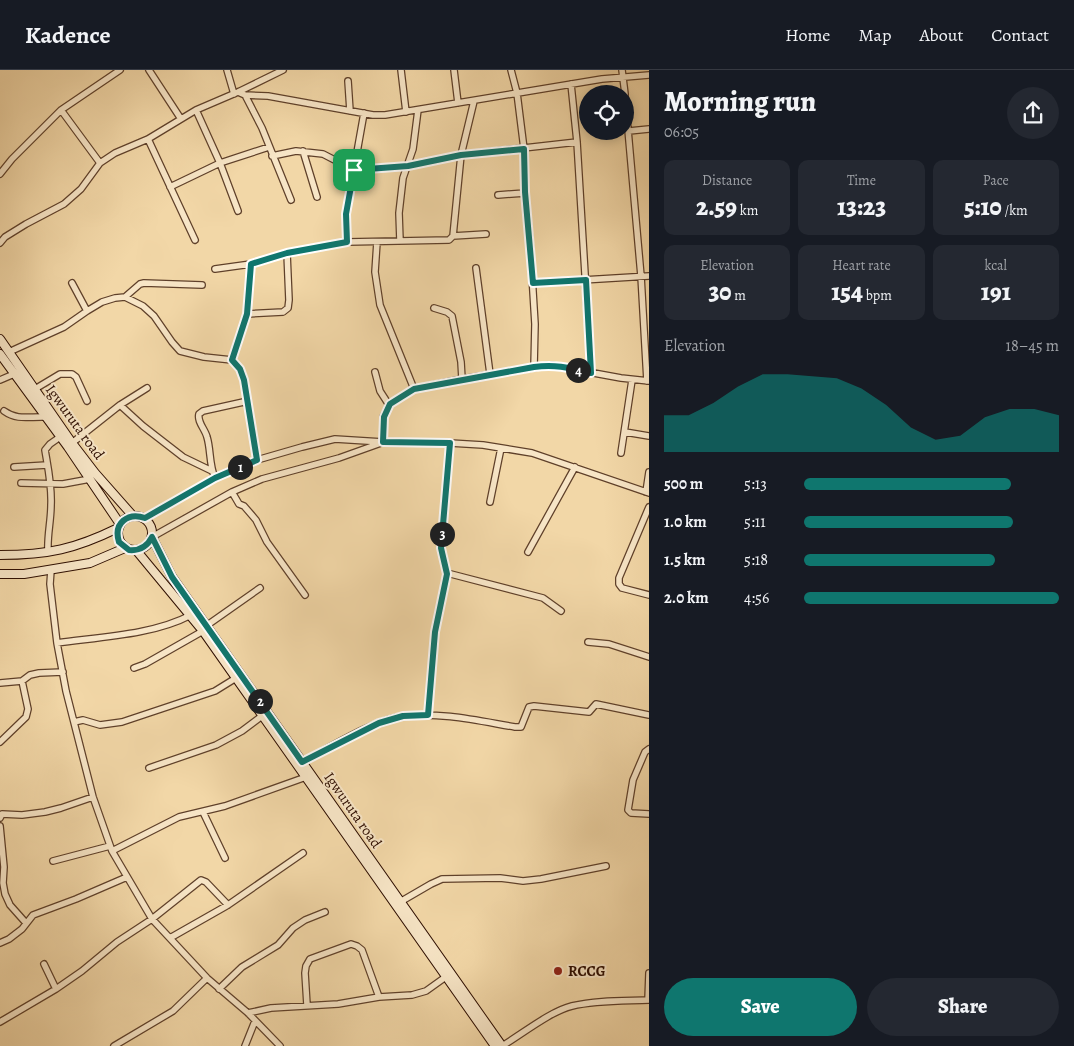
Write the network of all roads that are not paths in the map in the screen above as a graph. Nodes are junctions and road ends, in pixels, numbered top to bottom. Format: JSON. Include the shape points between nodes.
{"nodes":[{"id":1,"x":120,"y":70,"type":"edge"},
{"id":2,"x":149,"y":70,"type":"edge"},
{"id":3,"x":227,"y":70,"type":"edge"},
{"id":4,"x":283,"y":70,"type":"edge"},
{"id":5,"x":401,"y":70,"type":"edge"},
{"id":6,"x":454,"y":70,"type":"edge"},
{"id":7,"x":510,"y":70,"type":"edge"},
{"id":8,"x":622,"y":70,"type":"edge"},
{"id":9,"x":649,"y":74,"type":"edge"},
{"id":10,"x":623,"y":77,"type":"junction"},
{"id":11,"x":348,"y":81,"type":"dead end"},
{"id":12,"x":571,"y":84,"type":"junction"},
{"id":13,"x":624,"y":85,"type":"edge"},
{"id":14,"x":236,"y":93,"type":"junction"},
{"id":15,"x":517,"y":93,"type":"junction"},
{"id":16,"x":245,"y":95,"type":"junction"},
{"id":17,"x":474,"y":101,"type":"junction"},
{"id":18,"x":458,"y":103,"type":"junction"},
{"id":19,"x":61,"y":110,"type":"junction"},
{"id":20,"x":196,"y":110,"type":"junction"},
{"id":21,"x":418,"y":110,"type":"junction"},
{"id":22,"x":350,"y":111,"type":"junction"},
{"id":23,"x":406,"y":112,"type":"junction"},
{"id":24,"x":364,"y":113,"type":"junction"},
{"id":25,"x":182,"y":119,"type":"junction"},
{"id":26,"x":649,"y":129,"type":"edge"},
{"id":27,"x":634,"y":131,"type":"edge"},
{"id":28,"x":148,"y":139,"type":"junction"},
{"id":29,"x":629,"y":140,"type":"edge"},
{"id":30,"x":577,"y":142,"type":"junction"},
{"id":31,"x":269,"y":147,"type":"junction"},
{"id":32,"x":524,"y":149,"type":"junction"},
{"id":33,"x":302,"y":151,"type":"junction"},
{"id":34,"x":461,"y":155,"type":"junction"},
{"id":35,"x":272,"y":156,"type":"junction"},
{"id":36,"x":220,"y":163,"type":"junction"},
{"id":37,"x":100,"y":164,"type":"junction"},
{"id":38,"x":408,"y":166,"type":"junction"},
{"id":39,"x":354,"y":170,"type":"junction"},
{"id":40,"x":0,"y":174,"type":"edge"},
{"id":41,"x":170,"y":187,"type":"junction"},
{"id":42,"x":525,"y":192,"type":"junction"},
{"id":43,"x":498,"y":195,"type":"dead end"},
{"id":44,"x":317,"y":197,"type":"dead end"},
{"id":45,"x":291,"y":200,"type":"dead end"},
{"id":46,"x":238,"y":211,"type":"dead end"},
{"id":47,"x":486,"y":234,"type":"dead end"},
{"id":48,"x":452,"y":236,"type":"junction"},
{"id":49,"x":195,"y":240,"type":"dead end"},
{"id":50,"x":400,"y":241,"type":"junction"},
{"id":51,"x":347,"y":242,"type":"junction"},
{"id":52,"x":377,"y":242,"type":"junction"},
{"id":53,"x":0,"y":243,"type":"edge"},
{"id":54,"x":287,"y":253,"type":"junction"},
{"id":55,"x":251,"y":264,"type":"junction"},
{"id":56,"x":476,"y":268,"type":"dead end"},
{"id":57,"x":215,"y":269,"type":"dead end"},
{"id":58,"x":641,"y":276,"type":"junction"},
{"id":59,"x":649,"y":276,"type":"edge"},
{"id":60,"x":586,"y":280,"type":"junction"},
{"id":61,"x":72,"y":283,"type":"dead end"},
{"id":62,"x":533,"y":283,"type":"junction"},
{"id":63,"x":202,"y":285,"type":"dead end"},
{"id":64,"x":125,"y":297,"type":"junction"},
{"id":65,"x":434,"y":308,"type":"dead end"},
{"id":66,"x":87,"y":310,"type":"junction"},
{"id":67,"x":247,"y":314,"type":"junction"},
{"id":68,"x":0,"y":339,"type":"edge"},
{"id":69,"x":9,"y":352,"type":"junction"},
{"id":70,"x":0,"y":354,"type":"edge"},
{"id":71,"x":232,"y":360,"type":"junction"},
{"id":72,"x":534,"y":367,"type":"junction"},
{"id":73,"x":375,"y":372,"type":"dead end"},
{"id":74,"x":591,"y":373,"type":"junction"},
{"id":75,"x":14,"y":374,"type":"junction"},
{"id":76,"x":490,"y":374,"type":"junction"},
{"id":77,"x":462,"y":379,"type":"junction"},
{"id":78,"x":0,"y":380,"type":"edge"},
{"id":79,"x":632,"y":380,"type":"junction"},
{"id":80,"x":648,"y":381,"type":"edge"},
{"id":81,"x":147,"y":388,"type":"dead end"},
{"id":82,"x":35,"y":389,"type":"junction"},
{"id":83,"x":414,"y":389,"type":"junction"},
{"id":84,"x":87,"y":401,"type":"dead end"},
{"id":85,"x":248,"y":401,"type":"junction"},
{"id":86,"x":120,"y":405,"type":"junction"},
{"id":87,"x":389,"y":405,"type":"junction"},
{"id":88,"x":4,"y":411,"type":"dead end"},
{"id":89,"x":46,"y":417,"type":"junction"},
{"id":90,"x":624,"y":432,"type":"junction"},
{"id":91,"x":649,"y":436,"type":"edge"},
{"id":92,"x":60,"y":437,"type":"junction"},
{"id":93,"x":383,"y":442,"type":"junction"},
{"id":94,"x":72,"y":443,"type":"junction"},
{"id":95,"x":450,"y":443,"type":"junction"},
{"id":96,"x":501,"y":448,"type":"junction"},
{"id":97,"x":621,"y":453,"type":"dead end"},
{"id":98,"x":257,"y":460,"type":"junction"},
{"id":99,"x":47,"y":464,"type":"junction"},
{"id":100,"x":14,"y":467,"type":"dead end"},
{"id":101,"x":575,"y":467,"type":"junction"},
{"id":102,"x":212,"y":471,"type":"junction"},
{"id":103,"x":649,"y":472,"type":"edge"},
{"id":104,"x":215,"y":478,"type":"junction"},
{"id":105,"x":90,"y":479,"type":"junction"},
{"id":106,"x":21,"y":483,"type":"dead end"},
{"id":107,"x":50,"y":484,"type":"junction"},
{"id":108,"x":232,"y":492,"type":"junction"},
{"id":109,"x":648,"y":493,"type":"edge"},
{"id":110,"x":490,"y":502,"type":"dead end"},
{"id":111,"x":649,"y":507,"type":"edge"},
{"id":112,"x":133,"y":516,"type":"junction"},
{"id":113,"x":145,"y":518,"type":"junction"},
{"id":114,"x":119,"y":526,"type":"junction"},
{"id":115,"x":152,"y":537,"type":"junction"},
{"id":116,"x":125,"y":548,"type":"junction"},
{"id":117,"x":136,"y":550,"type":"junction"},
{"id":118,"x":48,"y":552,"type":"junction"},
{"id":119,"x":528,"y":552,"type":"dead end"},
{"id":120,"x":0,"y":554,"type":"edge"},
{"id":121,"x":51,"y":570,"type":"junction"},
{"id":122,"x":0,"y":574,"type":"edge"},
{"id":123,"x":447,"y":574,"type":"junction"},
{"id":124,"x":260,"y":588,"type":"dead end"},
{"id":125,"x":305,"y":595,"type":"dead end"},
{"id":126,"x":649,"y":596,"type":"edge"},
{"id":127,"x":561,"y":611,"type":"dead end"},
{"id":128,"x":191,"y":615,"type":"junction"},
{"id":129,"x":205,"y":628,"type":"junction"},
{"id":130,"x":588,"y":642,"type":"dead end"},
{"id":131,"x":57,"y":644,"type":"junction"},
{"id":132,"x":649,"y":657,"type":"edge"},
{"id":133,"x":134,"y":668,"type":"dead end"},
{"id":134,"x":62,"y":672,"type":"junction"},
{"id":135,"x":236,"y":678,"type":"junction"},
{"id":136,"x":22,"y":681,"type":"junction"},
{"id":137,"x":0,"y":683,"type":"edge"},
{"id":138,"x":428,"y":715,"type":"junction"},
{"id":139,"x":649,"y":715,"type":"edge"},
{"id":140,"x":262,"y":716,"type":"junction"},
{"id":141,"x":74,"y":722,"type":"junction"},
{"id":142,"x":0,"y":742,"type":"edge"},
{"id":143,"x":649,"y":749,"type":"edge"},
{"id":144,"x":302,"y":762,"type":"junction"},
{"id":145,"x":148,"y":768,"type":"dead end"},
{"id":146,"x":306,"y":777,"type":"junction"},
{"id":147,"x":93,"y":797,"type":"junction"},
{"id":148,"x":202,"y":812,"type":"junction"},
{"id":149,"x":649,"y":814,"type":"edge"},
{"id":150,"x":0,"y":818,"type":"edge"},
{"id":151,"x":0,"y":826,"type":"edge"},
{"id":152,"x":112,"y":848,"type":"junction"},
{"id":153,"x":303,"y":853,"type":"dead end"},
{"id":154,"x":225,"y":858,"type":"dead end"},
{"id":155,"x":53,"y":861,"type":"dead end"},
{"id":156,"x":606,"y":866,"type":"dead end"},
{"id":157,"x":127,"y":877,"type":"junction"},
{"id":158,"x":400,"y":902,"type":"junction"},
{"id":159,"x":228,"y":905,"type":"junction"},
{"id":160,"x":325,"y":912,"type":"dead end"},
{"id":161,"x":152,"y":919,"type":"junction"},
{"id":162,"x":26,"y":924,"type":"junction"},
{"id":163,"x":170,"y":938,"type":"junction"},
{"id":164,"x":0,"y":943,"type":"edge"},
{"id":165,"x":44,"y":964,"type":"dead end"},
{"id":166,"x":649,"y":973,"type":"edge"},
{"id":167,"x":447,"y":976,"type":"junction"},
{"id":168,"x":207,"y":978,"type":"junction"},
{"id":169,"x":56,"y":989,"type":"junction"},
{"id":170,"x":219,"y":989,"type":"junction"},
{"id":171,"x":379,"y":997,"type":"junction"},
{"id":172,"x":649,"y":1000,"type":"edge"},
{"id":173,"x":307,"y":1005,"type":"junction"},
{"id":174,"x":248,"y":1013,"type":"junction"},
{"id":175,"x":254,"y":1021,"type":"junction"},
{"id":176,"x":0,"y":1022,"type":"edge"},
{"id":177,"x":114,"y":1046,"type":"edge"},
{"id":178,"x":245,"y":1046,"type":"edge"},
{"id":179,"x":280,"y":1046,"type":"edge"},
{"id":180,"x":495,"y":1046,"type":"edge"},
{"id":181,"x":502,"y":1046,"type":"edge"}],
"edges":[{"from":1,"to":19,"type":"street"},
{"from":2,"to":25,"type":"street"},
{"from":3,"to":14,"type":"street"},
{"from":4,"to":14,"type":"street"},
{"from":5,"to":23,"type":"street"},
{"from":6,"to":18,"type":"street"},
{"from":7,"to":15,"type":"street"},
{"from":8,"to":10,"type":"street"},
{"from":9,"to":10,"type":"street"},
{"from":10,"to":12,"type":"street"},
{"from":10,"to":13,"type":"street"},
{"from":11,"to":22,"type":"street"},
{"from":12,"to":15,"type":"street"},
{"from":12,"to":30,"type":"street"},
{"from":14,"to":16,"type":"street"},
{"from":14,"to":20,"type":"street"},
{"from":15,"to":17,"type":"street"},
{"from":15,"to":32,"type":"street"},
{"from":16,"to":22,"type":"street"},
{"from":16,"to":31,"type":"street"},
{"from":17,"to":18,"type":"street"},
{"from":17,"to":34,"type":"street"},
{"from":18,"to":21,"type":"street"},
{"from":19,"to":37,"type":"street"},
{"from":19,"to":40,"type":"street"},
{"from":20,"to":25,"type":"street"},
{"from":20,"to":36,"type":"street"},
{"from":21,"to":23,"type":"street"},
{"from":21,"to":38,"type":"street"},
{"from":22,"to":24,"type":"street"},
{"from":23,"to":24,"type":"street"},
{"from":24,"to":39,"type":"street"},
{"from":25,"to":28,"type":"street"},
{"from":26,"to":27,"type":"street"},
{"from":28,"to":37,"type":"street","via":[[125,148]]},
{"from":28,"to":41,"type":"street"},
{"from":29,"to":58,"type":"street"},
{"from":30,"to":32,"type":"street"},
{"from":30,"to":60,"type":"street"},
{"from":31,"to":35,"type":"street"},
{"from":31,"to":36,"type":"street"},
{"from":32,"to":34,"type":"street"},
{"from":32,"to":42,"type":"street"},
{"from":33,"to":35,"type":"street"},
{"from":33,"to":39,"type":"street","via":[[323,154]]},
{"from":33,"to":44,"type":"street"},
{"from":34,"to":38,"type":"street"},
{"from":34,"to":48,"type":"street"},
{"from":35,"to":45,"type":"street"},
{"from":36,"to":41,"type":"street"},
{"from":36,"to":46,"type":"street"},
{"from":37,"to":53,"type":"street","via":[[64,204],[26,224]]},
{"from":38,"to":39,"type":"street"},
{"from":38,"to":50,"type":"street","via":[[401,196]]},
{"from":39,"to":51,"type":"street","via":[[346,214]]},
{"from":41,"to":49,"type":"street"},
{"from":42,"to":43,"type":"street"},
{"from":42,"to":62,"type":"street"},
{"from":47,"to":48,"type":"street"},
{"from":48,"to":50,"type":"street","via":[[449,240]]},
{"from":50,"to":52,"type":"street"},
{"from":51,"to":52,"type":"street"},
{"from":51,"to":54,"type":"street"},
{"from":52,"to":83,"type":"street","via":[[375,272],[380,305]]},
{"from":54,"to":55,"type":"street"},
{"from":54,"to":67,"type":"street","via":[[289,300],[286,311]]},
{"from":55,"to":57,"type":"street"},
{"from":55,"to":67,"type":"street"},
{"from":56,"to":76,"type":"street"},
{"from":58,"to":59,"type":"street"},
{"from":58,"to":60,"type":"street"},
{"from":58,"to":80,"type":"street"},
{"from":60,"to":62,"type":"street"},
{"from":60,"to":74,"type":"street"},
{"from":61,"to":66,"type":"street"},
{"from":62,"to":72,"type":"street","via":[[536,324]]},
{"from":63,"to":64,"type":"street","via":[[144,283]]},
{"from":64,"to":66,"type":"street"},
{"from":64,"to":71,"type":"street","via":[[154,316],[180,350]]},
{"from":65,"to":77,"type":"street","via":[[452,316]]},
{"from":66,"to":69,"type":"street","via":[[64,327]]},
{"from":67,"to":71,"type":"street"},
{"from":68,"to":69,"type":"main road","name":"Igwuruta road"},
{"from":69,"to":82,"type":"main road","name":"Igwuruta road"},
{"from":70,"to":75,"type":"main road","name":"Igwuruta road"},
{"from":71,"to":85,"type":"street","via":[[240,369]]},
{"from":72,"to":74,"type":"street","via":[[550,365]]},
{"from":72,"to":76,"type":"street"},
{"from":73,"to":87,"type":"street","via":[[380,391]]},
{"from":74,"to":79,"type":"street"},
{"from":75,"to":78,"type":"street"},
{"from":75,"to":89,"type":"main road","name":"Igwuruta road"},
{"from":76,"to":77,"type":"street"},
{"from":77,"to":83,"type":"street"},
{"from":79,"to":80,"type":"street"},
{"from":79,"to":90,"type":"street"},
{"from":81,"to":86,"type":"street"},
{"from":82,"to":84,"type":"street","via":[[60,374],[72,374]]},
{"from":82,"to":94,"type":"main road","name":"Igwuruta road"},
{"from":83,"to":87,"type":"street"},
{"from":85,"to":98,"type":"street"},
{"from":85,"to":102,"type":"street","via":[[199,414],[207,436]]},
{"from":86,"to":94,"type":"street"},
{"from":86,"to":102,"type":"street","via":[[183,458]]},
{"from":87,"to":93,"type":"street","via":[[384,417]]},
{"from":88,"to":89,"type":"street","via":[[21,418]]},
{"from":89,"to":92,"type":"main road","name":"Igwuruta road"},
{"from":90,"to":91,"type":"street"},
{"from":90,"to":97,"type":"street"},
{"from":92,"to":99,"type":"street","via":[[46,447]]},
{"from":92,"to":105,"type":"main road","name":"Igwuruta road"},
{"from":93,"to":95,"type":"street"},
{"from":93,"to":98,"type":"street","via":[[335,439]]},
{"from":93,"to":108,"type":"street"},
{"from":94,"to":112,"type":"main road","name":"Igwuruta road"},
{"from":95,"to":96,"type":"street"},
{"from":95,"to":123,"type":"street","via":[[441,548]]},
{"from":96,"to":101,"type":"street","via":[[532,453]]},
{"from":96,"to":110,"type":"street"},
{"from":98,"to":104,"type":"street"},
{"from":99,"to":100,"type":"street"},
{"from":99,"to":107,"type":"street"},
{"from":101,"to":109,"type":"street"},
{"from":101,"to":119,"type":"street"},
{"from":102,"to":104,"type":"street"},
{"from":103,"to":109,"type":"street"},
{"from":104,"to":113,"type":"street"},
{"from":105,"to":107,"type":"street"},
{"from":105,"to":114,"type":"main road","name":"Igwuruta road"},
{"from":106,"to":107,"type":"street"},
{"from":107,"to":118,"type":"street"},
{"from":108,"to":115,"type":"street"},
{"from":108,"to":125,"type":"street","via":[[256,520]]},
{"from":111,"to":126,"type":"street","via":[[619,578],[622,588]]},
{"from":112,"to":113,"type":"main road"},
{"from":112,"to":114,"type":"main road"},
{"from":113,"to":115,"type":"main road","via":[[150,524]]},
{"from":114,"to":116,"type":"main road","via":[[117,535]]},
{"from":114,"to":118,"type":"main road","via":[[88,542]]},
{"from":115,"to":117,"type":"main road","via":[[146,546]]},
{"from":115,"to":129,"type":"main road","name":"Igwuruta road","via":[[172,577]]},
{"from":116,"to":117,"type":"main road"},
{"from":116,"to":121,"type":"main road","via":[[90,563]]},
{"from":117,"to":128,"type":"main road","name":"Igwuruta road"},
{"from":118,"to":120,"type":"main road"},
{"from":121,"to":122,"type":"main road"},
{"from":121,"to":131,"type":"street"},
{"from":123,"to":127,"type":"street","via":[[543,598]]},
{"from":123,"to":138,"type":"street","via":[[435,632]]},
{"from":124,"to":129,"type":"street"},
{"from":128,"to":129,"type":"main road","name":"Igwuruta road"},
{"from":128,"to":131,"type":"street","via":[[152,629]]},
{"from":129,"to":133,"type":"street"},
{"from":129,"to":135,"type":"main road","name":"Igwuruta road"},
{"from":129,"to":144,"type":"main road","name":"Igwuruta road"},
{"from":130,"to":132,"type":"street"},
{"from":131,"to":134,"type":"street"},
{"from":134,"to":136,"type":"street","via":[[30,675]]},
{"from":134,"to":141,"type":"street"},
{"from":135,"to":140,"type":"main road","name":"Igwuruta road"},
{"from":135,"to":141,"type":"street","via":[[215,691],[122,722],[100,725],[83,720]]},
{"from":136,"to":137,"type":"street"},
{"from":136,"to":142,"type":"street","via":[[28,709],[26,717]]},
{"from":138,"to":139,"type":"street","via":[[521,727],[529,707],[534,706],[589,712],[596,704]]},
{"from":138,"to":144,"type":"street","via":[[403,716],[379,723]]},
{"from":140,"to":145,"type":"street","via":[[216,744]]},
{"from":140,"to":146,"type":"main road","name":"Igwuruta road"},
{"from":141,"to":147,"type":"street"},
{"from":143,"to":149,"type":"street","via":[[633,780],[628,810]]},
{"from":144,"to":158,"type":"main road","name":"Igwuruta road"},
{"from":146,"to":148,"type":"street","via":[[258,796]]},
{"from":146,"to":167,"type":"main road","name":"Igwuruta road"},
{"from":147,"to":150,"type":"street","via":[[53,810],[2,814]]},
{"from":147,"to":152,"type":"street"},
{"from":148,"to":152,"type":"street","via":[[179,817]]},
{"from":148,"to":154,"type":"street"},
{"from":151,"to":162,"type":"street","via":[[4,860],[2,883],[10,905]]},
{"from":152,"to":155,"type":"street"},
{"from":152,"to":157,"type":"street"},
{"from":153,"to":159,"type":"street"},
{"from":156,"to":158,"type":"street","via":[[523,881],[500,878],[442,880]]},
{"from":157,"to":161,"type":"street"},
{"from":157,"to":162,"type":"street","via":[[33,915]]},
{"from":158,"to":181,"type":"main road","name":"Igwuruta road"},
{"from":159,"to":161,"type":"street","via":[[201,880]]},
{"from":159,"to":163,"type":"street"},
{"from":160,"to":170,"type":"street","via":[[293,928],[283,940],[242,967]]},
{"from":161,"to":163,"type":"street"},
{"from":161,"to":169,"type":"street"},
{"from":162,"to":164,"type":"street"},
{"from":163,"to":168,"type":"street"},
{"from":165,"to":169,"type":"street"},
{"from":166,"to":172,"type":"street"},
{"from":167,"to":171,"type":"street","via":[[426,991]]},
{"from":167,"to":180,"type":"main road","name":"Igwuruta road"},
{"from":168,"to":170,"type":"street"},
{"from":168,"to":177,"type":"street","via":[[173,1011]]},
{"from":169,"to":176,"type":"street"},
{"from":170,"to":174,"type":"street"},
{"from":171,"to":173,"type":"street"},
{"from":171,"to":173,"type":"street","via":[[362,950],[351,944],[310,959],[305,973]]},
{"from":172,"to":181,"type":"street","via":[[570,1006]]},
{"from":173,"to":174,"type":"street"},
{"from":174,"to":175,"type":"street"},
{"from":175,"to":178,"type":"street"},
{"from":175,"to":179,"type":"street"}]}
